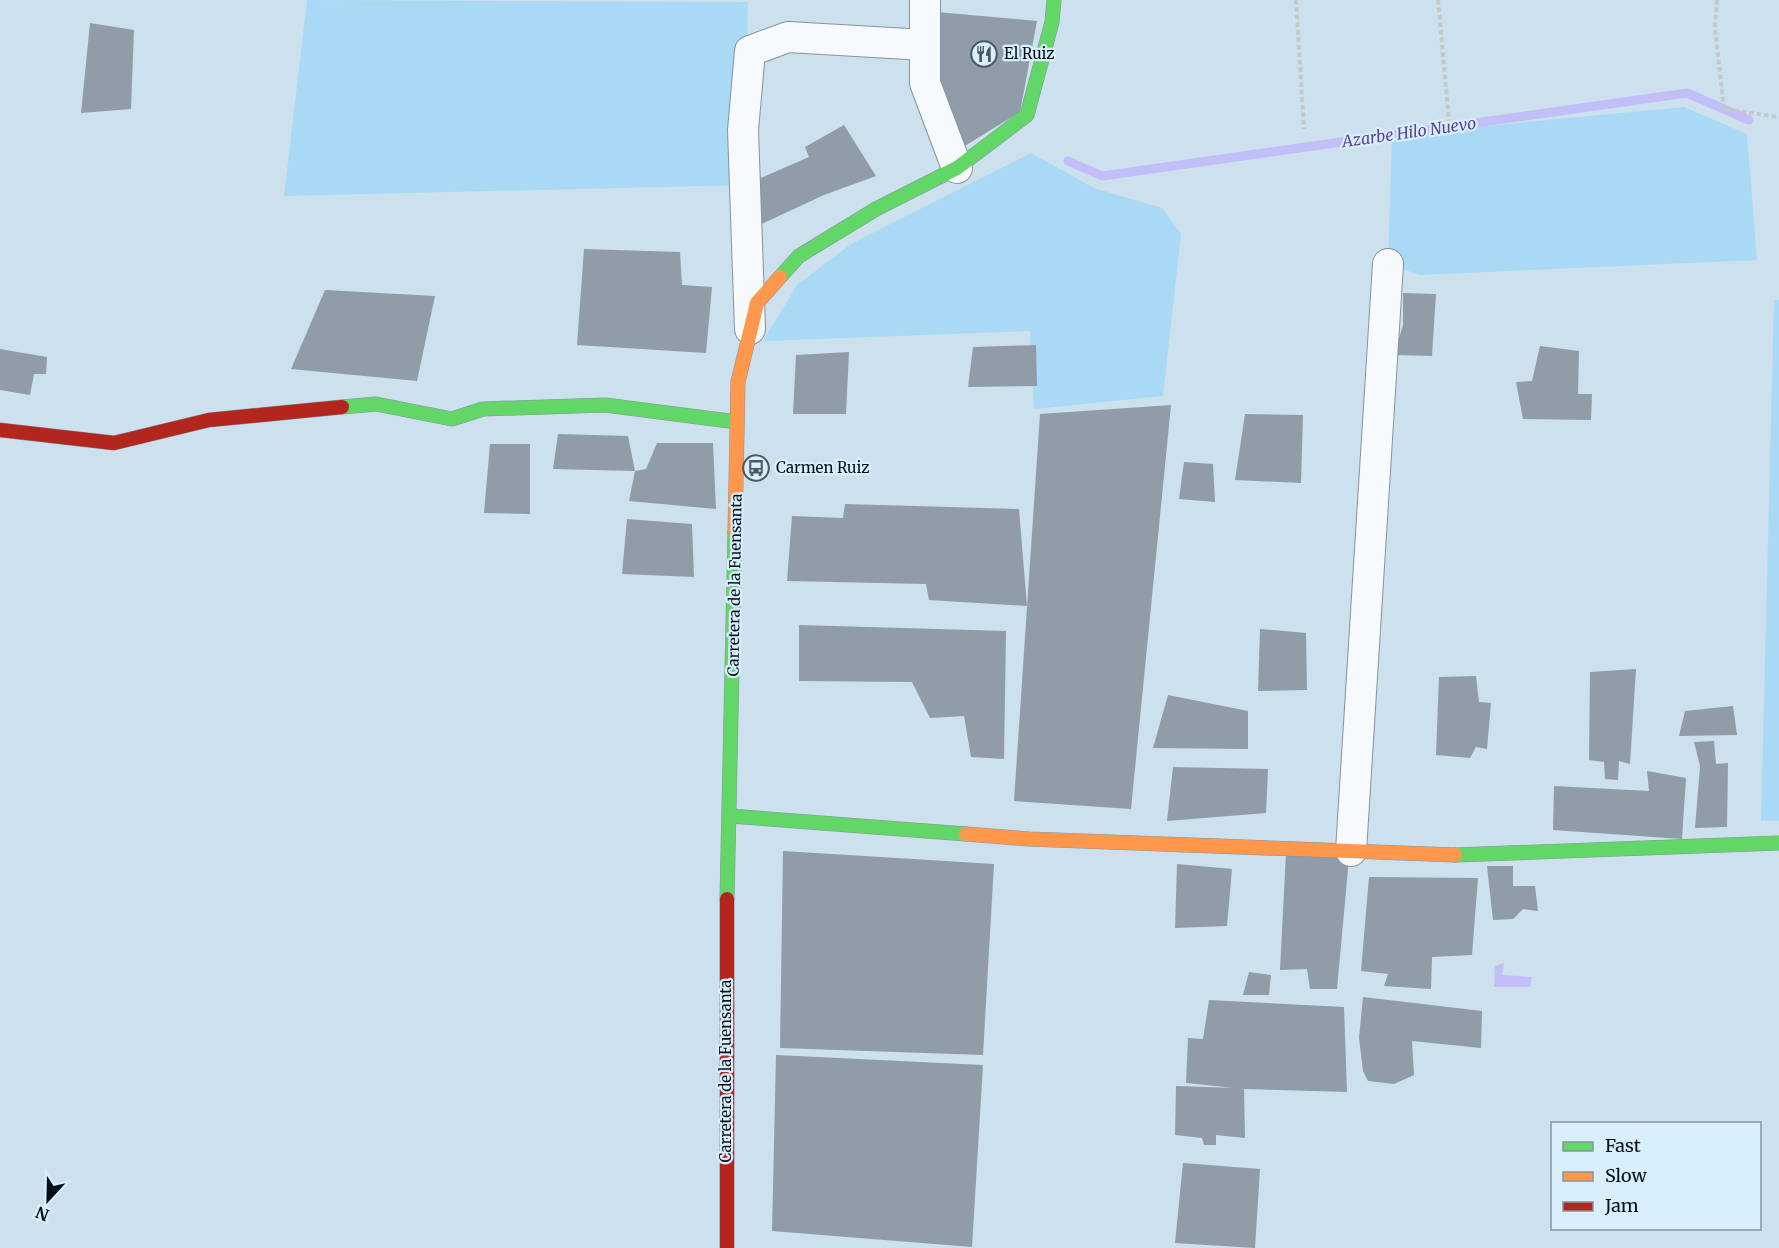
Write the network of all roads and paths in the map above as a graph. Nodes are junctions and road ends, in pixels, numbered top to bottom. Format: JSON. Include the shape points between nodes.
{"nodes":[{"id":1,"x":925,"y":0,"type":"edge"},
{"id":2,"x":1054,"y":0,"type":"edge"},
{"id":3,"x":1296,"y":0,"type":"edge"},
{"id":4,"x":1438,"y":0,"type":"edge"},
{"id":5,"x":1717,"y":0,"type":"edge"},
{"id":6,"x":925,"y":45,"type":"junction"},
{"id":7,"x":1779,"y":117,"type":"edge"},
{"id":8,"x":1449,"y":121,"type":"dead end"},
{"id":9,"x":1304,"y":129,"type":"dead end"},
{"id":10,"x":957,"y":168,"type":"junction"},
{"id":11,"x":1388,"y":264,"type":"dead end"},
{"id":12,"x":750,"y":332,"type":"junction"},
{"id":13,"x":737,"y":422,"type":"junction"},
{"id":14,"x":0,"y":430,"type":"edge"},
{"id":15,"x":729,"y":816,"type":"junction"},
{"id":16,"x":1779,"y":843,"type":"edge"},
{"id":17,"x":1351,"y":851,"type":"junction"},
{"id":18,"x":727,"y":1248,"type":"edge"}],
"edges":[{"from":1,"to":6,"type":"street"},
{"from":2,"to":10,"type":"street","name":"Carretera de la Fuensanta","via":[[1052,22],[1027,114]]},
{"from":3,"to":9,"type":"path"},
{"from":4,"to":8,"type":"path"},
{"from":5,"to":7,"type":"path","via":[[1715,28],[1724,109]]},
{"from":6,"to":10,"type":"street","via":[[925,83]]},
{"from":6,"to":12,"type":"street","via":[[788,37],[750,51],[743,130]]},
{"from":10,"to":12,"type":"street","name":"Carretera de la Fuensanta","via":[[876,209],[799,256],[757,303]]},
{"from":11,"to":17,"type":"street"},
{"from":12,"to":13,"type":"street","name":"Carretera de la Fuensanta","via":[[738,382]]},
{"from":13,"to":14,"type":"street","via":[[605,405],[483,409],[453,419],[376,404],[209,420],[114,442]]},
{"from":13,"to":15,"type":"street","name":"Carretera de la Fuensanta"},
{"from":15,"to":17,"type":"street","via":[[1029,839]]},
{"from":15,"to":18,"type":"street","name":"Carretera de la Fuensanta","via":[[725,998]]},
{"from":16,"to":17,"type":"street","via":[[1451,855]]}]}
